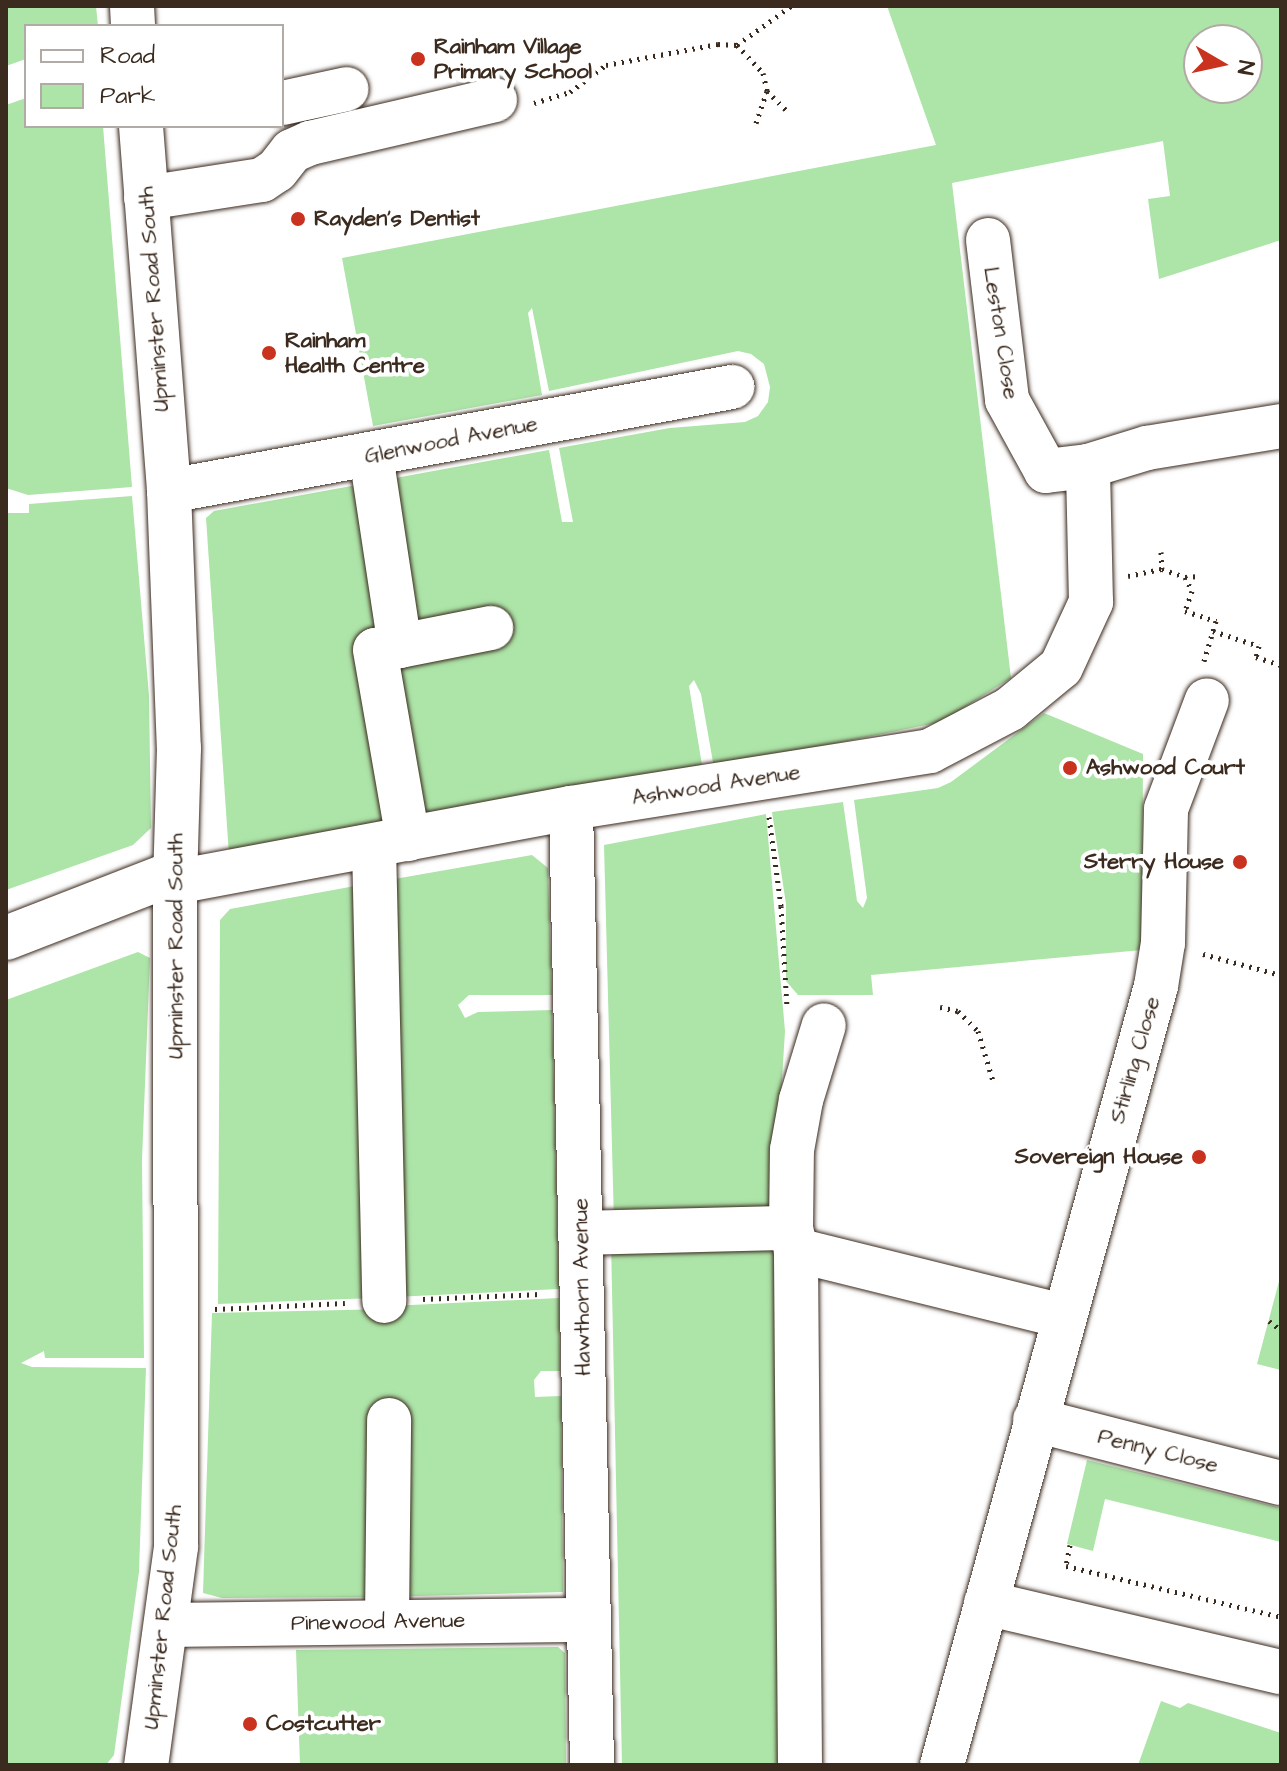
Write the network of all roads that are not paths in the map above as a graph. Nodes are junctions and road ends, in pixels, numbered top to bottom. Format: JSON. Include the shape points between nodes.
{"nodes":[{"id":1,"x":347,"y":89,"type":"dead end"},
{"id":2,"x":495,"y":100,"type":"road end"},
{"id":3,"x":284,"y":103,"type":"edge"},
{"id":4,"x":151,"y":128,"type":"edge"},
{"id":5,"x":146,"y":198,"type":"junction"},
{"id":6,"x":988,"y":240,"type":"dead end"},
{"id":7,"x":732,"y":387,"type":"dead end"},
{"id":8,"x":1281,"y":426,"type":"edge"},
{"id":9,"x":371,"y":455,"type":"junction"},
{"id":10,"x":1088,"y":481,"type":"junction"},
{"id":11,"x":169,"y":491,"type":"junction"},
{"id":12,"x":491,"y":628,"type":"dead end"},
{"id":13,"x":400,"y":646,"type":"junction"},
{"id":14,"x":1204,"y":684,"type":"road end"},
{"id":15,"x":571,"y":808,"type":"junction"},
{"id":16,"x":391,"y":843,"type":"junction"},
{"id":17,"x":175,"y":877,"type":"junction"},
{"id":18,"x":6,"y":938,"type":"edge"},
{"id":19,"x":806,"y":1019,"type":"road end"},
{"id":20,"x":580,"y":1233,"type":"junction"},
{"id":21,"x":794,"y":1239,"type":"junction"},
{"id":22,"x":384,"y":1301,"type":"dead end"},
{"id":23,"x":1063,"y":1316,"type":"junction"},
{"id":24,"x":389,"y":1420,"type":"dead end"},
{"id":25,"x":1035,"y":1420,"type":"junction"},
{"id":26,"x":1281,"y":1483,"type":"edge"},
{"id":27,"x":986,"y":1603,"type":"junction"},
{"id":28,"x":589,"y":1620,"type":"junction"},
{"id":29,"x":387,"y":1622,"type":"junction"},
{"id":30,"x":167,"y":1625,"type":"junction"},
{"id":31,"x":1281,"y":1672,"type":"edge"},
{"id":32,"x":146,"y":1765,"type":"edge"},
{"id":33,"x":592,"y":1765,"type":"edge"},
{"id":34,"x":800,"y":1765,"type":"edge"},
{"id":35,"x":942,"y":1765,"type":"edge"}],
"edges":[{"from":1,"to":3,"type":"street"},
{"from":2,"to":5,"type":"street","via":[[310,143],[292,151],[262,180]]},
{"from":4,"to":5,"type":"street","name":"Upminster Road South"},
{"from":5,"to":11,"type":"street","name":"Upminster Road South"},
{"from":6,"to":10,"type":"street","name":"Leston Close","via":[[1007,400],[1046,471]]},
{"from":7,"to":9,"type":"street","name":"Glenwood Avenue"},
{"from":8,"to":10,"type":"street","name":"Leston Close","via":[[1147,448]]},
{"from":9,"to":11,"type":"street","name":"Glenwood Avenue"},
{"from":9,"to":13,"type":"street"},
{"from":10,"to":15,"type":"street","name":"Ashwood Avenue","via":[[1091,602],[1061,667],[1010,709],[930,751]]},
{"from":11,"to":17,"type":"street","name":"Upminster Road South","via":[[179,748]]},
{"from":12,"to":13,"type":"street"},
{"from":13,"to":16,"type":"street","via":[[375,650]]},
{"from":14,"to":23,"type":"street","name":"Stirling Close","via":[[1166,809],[1163,943],[1156,986]]},
{"from":15,"to":16,"type":"street","name":"Ashwood Avenue"},
{"from":15,"to":20,"type":"street","name":"Hawthorn Avenue"},
{"from":16,"to":17,"type":"street","name":"Ashwood Avenue"},
{"from":16,"to":22,"type":"street"},
{"from":17,"to":18,"type":"street","name":"Ashwood Avenue"},
{"from":17,"to":30,"type":"street","name":"Upminster Road South","via":[[178,1419],[176,1547]]},
{"from":19,"to":21,"type":"street","via":[[792,1150]]},
{"from":20,"to":21,"type":"street"},
{"from":20,"to":28,"type":"street","name":"Hawthorn Avenue"},
{"from":21,"to":23,"type":"street"},
{"from":21,"to":34,"type":"street"},
{"from":23,"to":25,"type":"street","name":"Stirling Close"},
{"from":24,"to":29,"type":"street"},
{"from":25,"to":26,"type":"street","name":"Penny Close"},
{"from":25,"to":27,"type":"street","name":"Stirling Close"},
{"from":27,"to":31,"type":"street"},
{"from":27,"to":35,"type":"street","name":"Stirling Close"},
{"from":28,"to":29,"type":"street","name":"Pinewood Avenue"},
{"from":28,"to":33,"type":"street","name":"Hawthorn Avenue"},
{"from":29,"to":30,"type":"street","name":"Pinewood Avenue"},
{"from":30,"to":32,"type":"street","name":"Upminster Road South"}]}
